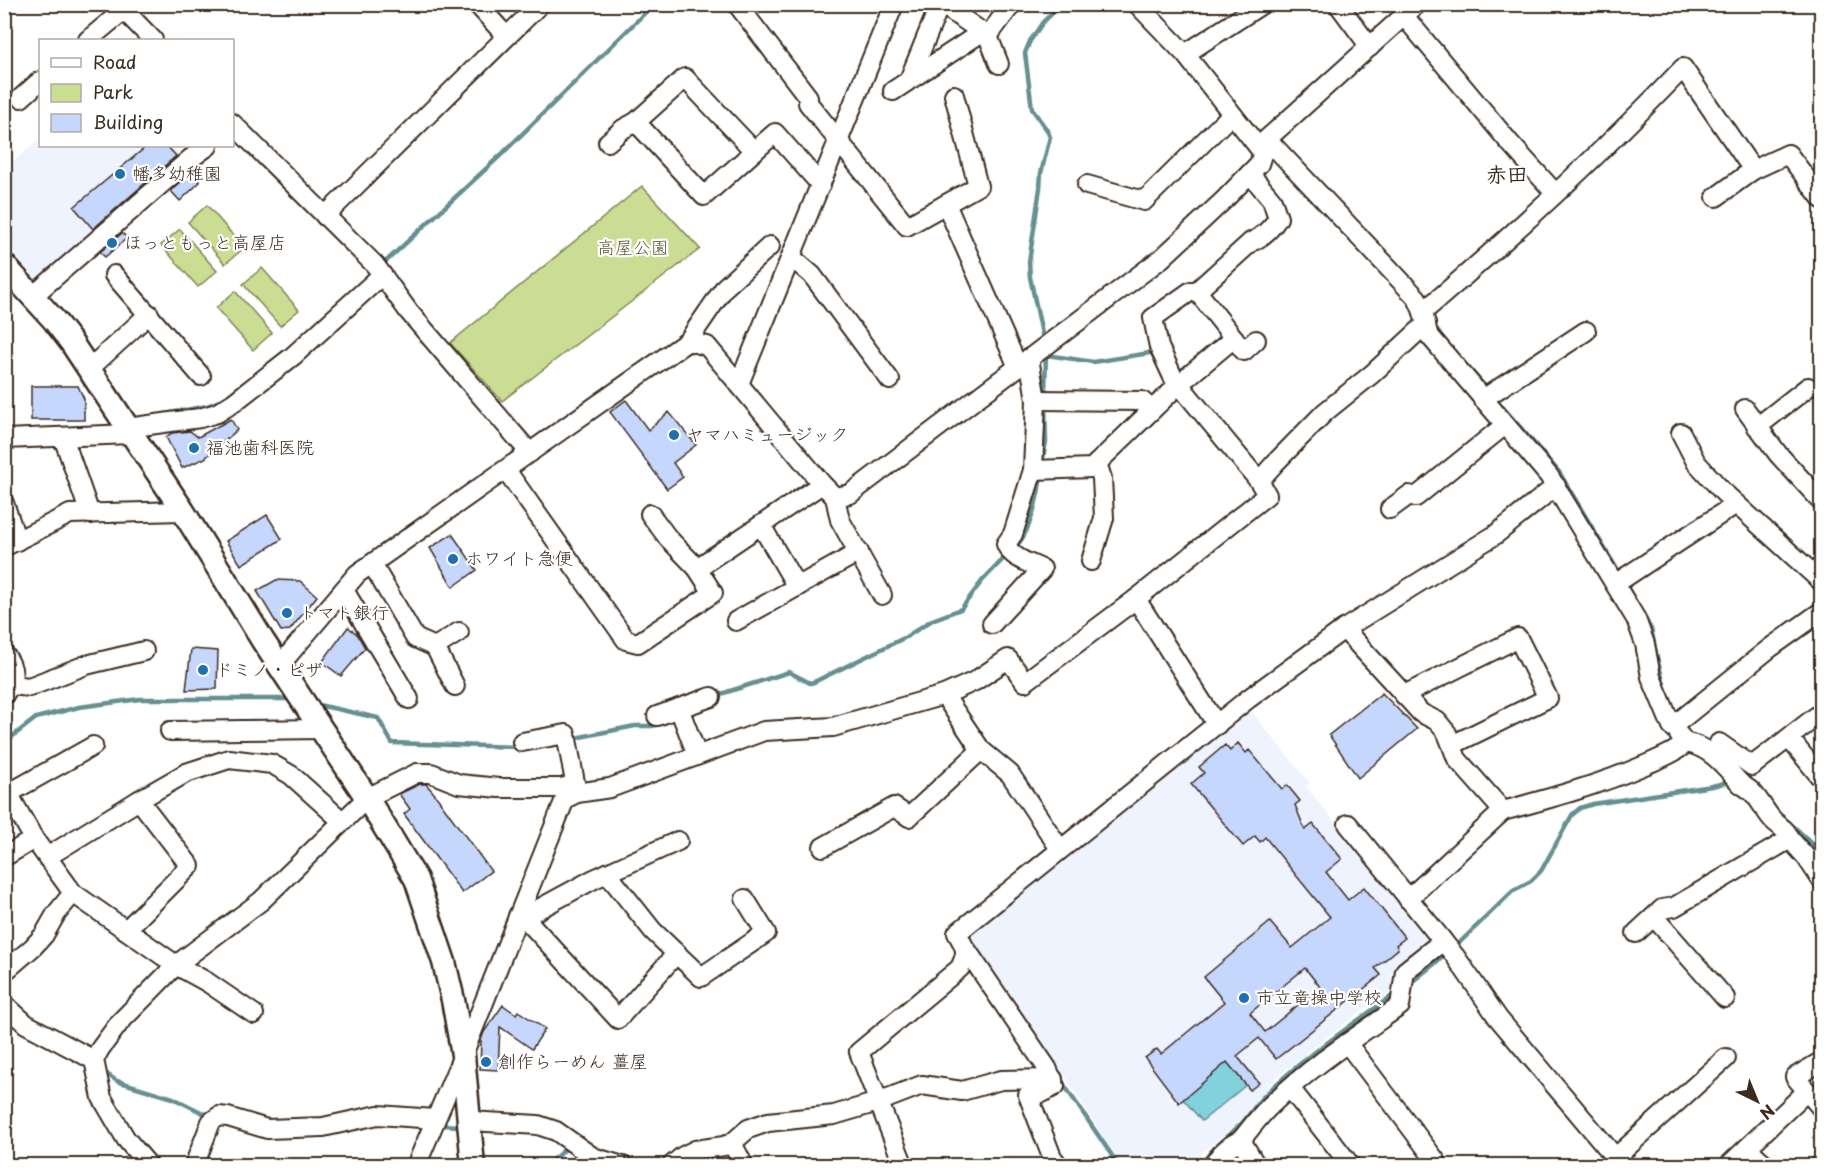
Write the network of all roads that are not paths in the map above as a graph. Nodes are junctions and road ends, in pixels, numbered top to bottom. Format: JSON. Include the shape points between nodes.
{"nodes":[{"id":1,"x":477,"y":4,"type":"edge"},
{"id":2,"x":540,"y":4,"type":"edge"},
{"id":3,"x":737,"y":4,"type":"edge"},
{"id":4,"x":894,"y":4,"type":"edge"},
{"id":5,"x":941,"y":4,"type":"edge"},
{"id":6,"x":1012,"y":4,"type":"edge"},
{"id":7,"x":1137,"y":4,"type":"edge"},
{"id":8,"x":1262,"y":4,"type":"edge"},
{"id":9,"x":1338,"y":4,"type":"edge"},
{"id":10,"x":121,"y":7,"type":"edge"},
{"id":11,"x":1237,"y":10,"type":"edge"},
{"id":12,"x":1410,"y":10,"type":"edge"},
{"id":13,"x":985,"y":34,"type":"junction"},
{"id":14,"x":506,"y":36,"type":"junction"},
{"id":15,"x":89,"y":39,"type":"edge"},
{"id":16,"x":152,"y":39,"type":"edge"},
{"id":17,"x":1370,"y":47,"type":"junction"},
{"id":18,"x":1185,"y":54,"type":"junction"},
{"id":19,"x":999,"y":64,"type":"dead end"},
{"id":20,"x":908,"y":81,"type":"junction"},
{"id":21,"x":39,"y":82,"type":"edge"},
{"id":22,"x":893,"y":91,"type":"dead end"},
{"id":23,"x":954,"y":95,"type":"dead end"},
{"id":24,"x":21,"y":98,"type":"dead end"},
{"id":25,"x":1232,"y":114,"type":"junction"},
{"id":26,"x":636,"y":122,"type":"junction"},
{"id":27,"x":234,"y":125,"type":"edge"},
{"id":28,"x":839,"y":141,"type":"junction"},
{"id":29,"x":608,"y":142,"type":"dead end"},
{"id":30,"x":1265,"y":146,"type":"junction"},
{"id":31,"x":207,"y":147,"type":"edge"},
{"id":32,"x":754,"y":151,"type":"junction"},
{"id":33,"x":1753,"y":170,"type":"junction"},
{"id":34,"x":1250,"y":174,"type":"junction"},
{"id":35,"x":820,"y":185,"type":"junction"},
{"id":36,"x":1087,"y":185,"type":"dead end"},
{"id":37,"x":1555,"y":193,"type":"junction"},
{"id":38,"x":1716,"y":197,"type":"dead end"},
{"id":39,"x":1821,"y":199,"type":"edge"},
{"id":40,"x":946,"y":204,"type":"junction"},
{"id":41,"x":325,"y":216,"type":"junction"},
{"id":42,"x":770,"y":246,"type":"dead end"},
{"id":43,"x":791,"y":257,"type":"junction"},
{"id":44,"x":6,"y":269,"type":"edge"},
{"id":45,"x":379,"y":271,"type":"junction"},
{"id":46,"x":114,"y":275,"type":"dead end"},
{"id":47,"x":1197,"y":291,"type":"junction"},
{"id":48,"x":33,"y":296,"type":"junction"},
{"id":49,"x":149,"y":314,"type":"junction"},
{"id":50,"x":1424,"y":318,"type":"junction"},
{"id":51,"x":1586,"y":331,"type":"dead end"},
{"id":52,"x":1234,"y":338,"type":"junction"},
{"id":53,"x":1256,"y":339,"type":"dead end"},
{"id":54,"x":688,"y":341,"type":"junction"},
{"id":55,"x":1035,"y":354,"type":"junction"},
{"id":56,"x":89,"y":369,"type":"junction"},
{"id":57,"x":201,"y":376,"type":"dead end"},
{"id":58,"x":890,"y":380,"type":"dead end"},
{"id":59,"x":739,"y":384,"type":"junction"},
{"id":60,"x":1177,"y":387,"type":"junction"},
{"id":61,"x":1808,"y":387,"type":"dead end"},
{"id":62,"x":1488,"y":396,"type":"junction"},
{"id":63,"x":1042,"y":400,"type":"junction"},
{"id":64,"x":1745,"y":408,"type":"dead end"},
{"id":65,"x":1152,"y":410,"type":"junction"},
{"id":66,"x":1505,"y":424,"type":"junction"},
{"id":67,"x":126,"y":427,"type":"junction"},
{"id":68,"x":1757,"y":427,"type":"junction"},
{"id":69,"x":1681,"y":433,"type":"dead end"},
{"id":70,"x":63,"y":437,"type":"junction"},
{"id":71,"x":4,"y":439,"type":"edge"},
{"id":72,"x":530,"y":453,"type":"junction"},
{"id":73,"x":1097,"y":463,"type":"junction"},
{"id":74,"x":506,"y":470,"type":"junction"},
{"id":75,"x":1038,"y":470,"type":"junction"},
{"id":76,"x":1255,"y":477,"type":"junction"},
{"id":77,"x":1557,"y":486,"type":"junction"},
{"id":78,"x":829,"y":490,"type":"junction"},
{"id":79,"x":1821,"y":502,"type":"edge"},
{"id":80,"x":4,"y":503,"type":"edge"},
{"id":81,"x":1736,"y":504,"type":"junction"},
{"id":82,"x":1390,"y":509,"type":"dead end"},
{"id":83,"x":183,"y":511,"type":"junction"},
{"id":84,"x":90,"y":514,"type":"junction"},
{"id":85,"x":650,"y":514,"type":"dead end"},
{"id":86,"x":760,"y":525,"type":"junction"},
{"id":87,"x":11,"y":544,"type":"edge"},
{"id":88,"x":859,"y":552,"type":"junction"},
{"id":89,"x":1091,"y":561,"type":"dead end"},
{"id":90,"x":372,"y":564,"type":"junction"},
{"id":91,"x":697,"y":568,"type":"junction"},
{"id":92,"x":1621,"y":580,"type":"junction"},
{"id":93,"x":1821,"y":582,"type":"edge"},
{"id":94,"x":798,"y":587,"type":"junction"},
{"id":95,"x":344,"y":590,"type":"junction"},
{"id":96,"x":882,"y":595,"type":"dead end"},
{"id":97,"x":1136,"y":599,"type":"junction"},
{"id":98,"x":1821,"y":611,"type":"edge"},
{"id":99,"x":736,"y":621,"type":"dead end"},
{"id":100,"x":992,"y":624,"type":"dead end"},
{"id":101,"x":1344,"y":629,"type":"junction"},
{"id":102,"x":459,"y":632,"type":"dead end"},
{"id":103,"x":435,"y":647,"type":"junction"},
{"id":104,"x":144,"y":651,"type":"dead end"},
{"id":105,"x":4,"y":654,"type":"edge"},
{"id":106,"x":280,"y":665,"type":"junction"},
{"id":107,"x":455,"y":686,"type":"dead end"},
{"id":108,"x":8,"y":690,"type":"edge"},
{"id":109,"x":944,"y":695,"type":"junction"},
{"id":110,"x":1404,"y":695,"type":"junction"},
{"id":111,"x":711,"y":697,"type":"dead end"},
{"id":112,"x":409,"y":699,"type":"dead end"},
{"id":113,"x":311,"y":712,"type":"junction"},
{"id":114,"x":1821,"y":712,"type":"edge"},
{"id":115,"x":680,"y":713,"type":"junction"},
{"id":116,"x":657,"y":716,"type":"dead end"},
{"id":117,"x":1676,"y":724,"type":"junction"},
{"id":118,"x":1217,"y":725,"type":"junction"},
{"id":119,"x":170,"y":732,"type":"dead end"},
{"id":120,"x":1789,"y":738,"type":"junction"},
{"id":121,"x":522,"y":742,"type":"dead end"},
{"id":122,"x":1686,"y":743,"type":"junction"},
{"id":123,"x":1719,"y":743,"type":"dead end"},
{"id":124,"x":1452,"y":746,"type":"junction"},
{"id":125,"x":93,"y":747,"type":"dead end"},
{"id":126,"x":981,"y":750,"type":"junction"},
{"id":127,"x":697,"y":755,"type":"junction"},
{"id":128,"x":1821,"y":779,"type":"edge"},
{"id":129,"x":576,"y":789,"type":"junction"},
{"id":130,"x":6,"y":792,"type":"edge"},
{"id":131,"x":367,"y":798,"type":"junction"},
{"id":132,"x":139,"y":800,"type":"junction"},
{"id":133,"x":1503,"y":811,"type":"junction"},
{"id":134,"x":342,"y":821,"type":"junction"},
{"id":135,"x":1348,"y":824,"type":"dead end"},
{"id":136,"x":34,"y":839,"type":"junction"},
{"id":137,"x":1790,"y":839,"type":"junction"},
{"id":138,"x":678,"y":841,"type":"dead end"},
{"id":139,"x":823,"y":847,"type":"dead end"},
{"id":140,"x":1060,"y":849,"type":"junction"},
{"id":141,"x":4,"y":857,"type":"edge"},
{"id":142,"x":47,"y":857,"type":"junction"},
{"id":143,"x":607,"y":873,"type":"junction"},
{"id":144,"x":1821,"y":881,"type":"edge"},
{"id":145,"x":74,"y":892,"type":"junction"},
{"id":146,"x":746,"y":899,"type":"dead end"},
{"id":147,"x":1408,"y":899,"type":"junction"},
{"id":148,"x":521,"y":917,"type":"junction"},
{"id":149,"x":1654,"y":917,"type":"junction"},
{"id":150,"x":126,"y":930,"type":"junction"},
{"id":151,"x":1636,"y":933,"type":"dead end"},
{"id":152,"x":966,"y":949,"type":"junction"},
{"id":153,"x":1449,"y":949,"type":"junction"},
{"id":154,"x":676,"y":953,"type":"junction"},
{"id":155,"x":176,"y":965,"type":"junction"},
{"id":156,"x":4,"y":972,"type":"edge"},
{"id":157,"x":1725,"y":998,"type":"dead end"},
{"id":158,"x":4,"y":1004,"type":"edge"},
{"id":159,"x":254,"y":1014,"type":"dead end"},
{"id":160,"x":1347,"y":1043,"type":"junction"},
{"id":161,"x":463,"y":1055,"type":"junction"},
{"id":162,"x":1726,"y":1058,"type":"dead end"},
{"id":163,"x":94,"y":1060,"type":"junction"},
{"id":164,"x":1821,"y":1061,"type":"edge"},
{"id":165,"x":1053,"y":1079,"type":"junction"},
{"id":166,"x":1290,"y":1088,"type":"junction"},
{"id":167,"x":1807,"y":1091,"type":"junction"},
{"id":168,"x":878,"y":1102,"type":"junction"},
{"id":169,"x":1821,"y":1109,"type":"edge"},
{"id":170,"x":435,"y":1119,"type":"junction"},
{"id":171,"x":469,"y":1121,"type":"junction"},
{"id":172,"x":1241,"y":1140,"type":"junction"},
{"id":173,"x":732,"y":1143,"type":"junction"},
{"id":174,"x":1747,"y":1148,"type":"junction"},
{"id":175,"x":1436,"y":1161,"type":"dead end"},
{"id":176,"x":1611,"y":1161,"type":"edge"},
{"id":177,"x":149,"y":1166,"type":"edge"},
{"id":178,"x":194,"y":1166,"type":"edge"},
{"id":179,"x":416,"y":1166,"type":"edge"},
{"id":180,"x":473,"y":1166,"type":"edge"},
{"id":181,"x":623,"y":1166,"type":"edge"},
{"id":182,"x":671,"y":1166,"type":"edge"},
{"id":183,"x":744,"y":1166,"type":"edge"},
{"id":184,"x":904,"y":1166,"type":"edge"},
{"id":185,"x":1059,"y":1166,"type":"edge"},
{"id":186,"x":1213,"y":1166,"type":"edge"},
{"id":187,"x":1258,"y":1166,"type":"edge"},
{"id":188,"x":1351,"y":1166,"type":"edge"},
{"id":189,"x":1728,"y":1166,"type":"edge"},
{"id":190,"x":1767,"y":1166,"type":"edge"}],
"edges":[{"from":1,"to":14,"type":"street"},
{"from":2,"to":14,"type":"street"},
{"from":3,"to":28,"type":"street"},
{"from":4,"to":28,"type":"street"},
{"from":5,"to":13,"type":"street"},
{"from":5,"to":20,"type":"street"},
{"from":6,"to":13,"type":"street"},
{"from":7,"to":18,"type":"street"},
{"from":8,"to":11,"type":"street"},
{"from":9,"to":17,"type":"street"},
{"from":10,"to":15,"type":"street"},
{"from":10,"to":16,"type":"street"},
{"from":11,"to":18,"type":"street"},
{"from":12,"to":17,"type":"street"},
{"from":12,"to":37,"type":"street","via":[[1509,142]]},
{"from":13,"to":19,"type":"street"},
{"from":13,"to":20,"type":"street"},
{"from":14,"to":41,"type":"street"},
{"from":17,"to":30,"type":"street"},
{"from":18,"to":25,"type":"street"},
{"from":20,"to":22,"type":"street"},
{"from":21,"to":24,"type":"street"},
{"from":23,"to":40,"type":"street","via":[[978,186]]},
{"from":25,"to":30,"type":"street"},
{"from":25,"to":36,"type":"street","via":[[1144,201]]},
{"from":26,"to":29,"type":"street"},
{"from":26,"to":32,"type":"street","via":[[685,78]]},
{"from":26,"to":32,"type":"street","via":[[704,196]]},
{"from":27,"to":41,"type":"street"},
{"from":28,"to":35,"type":"street"},
{"from":28,"to":40,"type":"street","via":[[907,226]]},
{"from":30,"to":34,"type":"street","via":[[1259,164]]},
{"from":30,"to":50,"type":"street","via":[[1418,298]]},
{"from":31,"to":48,"type":"street"},
{"from":32,"to":35,"type":"street","via":[[775,133]]},
{"from":33,"to":37,"type":"street","via":[[1683,68]]},
{"from":33,"to":38,"type":"street"},
{"from":33,"to":39,"type":"street","via":[[1788,154]]},
{"from":34,"to":47,"type":"street","via":[[1272,200],[1278,218]]},
{"from":34,"to":55,"type":"street","via":[[1162,258]]},
{"from":35,"to":43,"type":"street"},
{"from":37,"to":50,"type":"street"},
{"from":40,"to":55,"type":"street"},
{"from":41,"to":45,"type":"street"},
{"from":42,"to":54,"type":"street","via":[[725,287]]},
{"from":43,"to":58,"type":"street","via":[[812,275]]},
{"from":43,"to":59,"type":"street"},
{"from":44,"to":48,"type":"street"},
{"from":45,"to":67,"type":"street","via":[[292,356],[233,404],[200,418]]},
{"from":45,"to":72,"type":"street"},
{"from":46,"to":49,"type":"street"},
{"from":47,"to":52,"type":"street"},
{"from":47,"to":60,"type":"street","via":[[1191,291],[1152,318],[1159,347]]},
{"from":48,"to":56,"type":"street"},
{"from":49,"to":56,"type":"street"},
{"from":49,"to":57,"type":"street"},
{"from":50,"to":62,"type":"street","via":[[1428,334]]},
{"from":50,"to":76,"type":"street","via":[[1372,374]]},
{"from":51,"to":62,"type":"street"},
{"from":52,"to":53,"type":"street","via":[[1244,351]]},
{"from":52,"to":60,"type":"street"},
{"from":54,"to":59,"type":"street","via":[[707,346]]},
{"from":54,"to":72,"type":"street"},
{"from":55,"to":63,"type":"street"},
{"from":55,"to":78,"type":"street","via":[[850,494]]},
{"from":56,"to":67,"type":"street"},
{"from":59,"to":78,"type":"street"},
{"from":60,"to":65,"type":"street"},
{"from":60,"to":76,"type":"street"},
{"from":61,"to":68,"type":"street"},
{"from":62,"to":66,"type":"street"},
{"from":63,"to":65,"type":"street","via":[[1142,401]]},
{"from":63,"to":75,"type":"street"},
{"from":64,"to":68,"type":"street"},
{"from":65,"to":73,"type":"street"},
{"from":66,"to":77,"type":"street"},
{"from":66,"to":82,"type":"street","via":[[1416,497],[1409,495]]},
{"from":67,"to":70,"type":"street"},
{"from":67,"to":83,"type":"street"},
{"from":68,"to":79,"type":"street"},
{"from":69,"to":81,"type":"street","via":[[1696,462]]},
{"from":70,"to":71,"type":"street"},
{"from":70,"to":84,"type":"street"},
{"from":72,"to":74,"type":"street"},
{"from":73,"to":75,"type":"street","via":[[1092,468]]},
{"from":73,"to":89,"type":"street","via":[[1102,478],[1104,518]]},
{"from":74,"to":90,"type":"street"},
{"from":74,"to":91,"type":"street","via":[[626,640],[638,643],[713,593]]},
{"from":75,"to":100,"type":"street","via":[[1006,544],[1010,553],[1041,569]]},
{"from":76,"to":97,"type":"street","via":[[1267,495]]},
{"from":77,"to":92,"type":"street"},
{"from":77,"to":101,"type":"street","via":[[1495,535]]},
{"from":78,"to":86,"type":"street"},
{"from":78,"to":88,"type":"street","via":[[840,520]]},
{"from":80,"to":87,"type":"street"},
{"from":81,"to":92,"type":"street"},
{"from":81,"to":93,"type":"street"},
{"from":83,"to":84,"type":"street"},
{"from":83,"to":106,"type":"street"},
{"from":84,"to":87,"type":"street","via":[[69,514]]},
{"from":85,"to":91,"type":"street"},
{"from":86,"to":91,"type":"street"},
{"from":86,"to":94,"type":"street"},
{"from":88,"to":94,"type":"street"},
{"from":88,"to":96,"type":"street"},
{"from":90,"to":95,"type":"street"},
{"from":90,"to":103,"type":"street","via":[[415,638]]},
{"from":92,"to":117,"type":"street","via":[[1645,644],[1651,677]]},
{"from":94,"to":99,"type":"street"},
{"from":95,"to":106,"type":"street"},
{"from":95,"to":112,"type":"street"},
{"from":97,"to":109,"type":"street","via":[[1025,682],[1008,659]]},
{"from":97,"to":118,"type":"street"},
{"from":98,"to":117,"type":"street"},
{"from":101,"to":110,"type":"street"},
{"from":101,"to":118,"type":"street"},
{"from":102,"to":103,"type":"street"},
{"from":103,"to":107,"type":"street"},
{"from":104,"to":108,"type":"street"},
{"from":105,"to":108,"type":"street","via":[[12,664]]},
{"from":106,"to":113,"type":"street"},
{"from":109,"to":126,"type":"street"},
{"from":109,"to":127,"type":"street","via":[[833,727],[764,731]]},
{"from":110,"to":124,"type":"street","via":[[1420,713],[1437,721]]},
{"from":110,"to":124,"type":"street","via":[[1518,638],[1548,698]]},
{"from":111,"to":115,"type":"street"},
{"from":113,"to":119,"type":"street"},
{"from":113,"to":131,"type":"street"},
{"from":114,"to":120,"type":"street"},
{"from":115,"to":116,"type":"street"},
{"from":115,"to":127,"type":"street"},
{"from":117,"to":122,"type":"street"},
{"from":118,"to":140,"type":"street"},
{"from":120,"to":123,"type":"street","via":[[1752,766]]},
{"from":120,"to":128,"type":"street"},
{"from":121,"to":129,"type":"street","via":[[566,734]]},
{"from":122,"to":133,"type":"street","via":[[1618,776]]},
{"from":122,"to":137,"type":"street","via":[[1704,749],[1728,767],[1788,832]]},
{"from":124,"to":133,"type":"street","via":[[1457,759]]},
{"from":125,"to":130,"type":"street"},
{"from":126,"to":139,"type":"street","via":[[909,817],[894,807]]},
{"from":126,"to":140,"type":"street","via":[[1010,774]]},
{"from":127,"to":129,"type":"street","via":[[610,788]]},
{"from":129,"to":131,"type":"street","via":[[459,784],[431,773],[417,773]]},
{"from":129,"to":148,"type":"street","via":[[565,799]]},
{"from":130,"to":136,"type":"street"},
{"from":131,"to":134,"type":"street"},
{"from":131,"to":161,"type":"street","via":[[416,879],[427,908],[444,962]]},
{"from":132,"to":134,"type":"street","via":[[186,773],[229,759],[272,764],[291,775]]},
{"from":132,"to":142,"type":"street"},
{"from":132,"to":150,"type":"street","via":[[190,866]]},
{"from":133,"to":147,"type":"street"},
{"from":134,"to":155,"type":"street","via":[[261,901]]},
{"from":135,"to":147,"type":"street"},
{"from":136,"to":141,"type":"street"},
{"from":136,"to":142,"type":"street"},
{"from":137,"to":144,"type":"street"},
{"from":137,"to":149,"type":"street"},
{"from":138,"to":143,"type":"street"},
{"from":140,"to":152,"type":"street","via":[[957,933]]},
{"from":142,"to":145,"type":"street"},
{"from":143,"to":148,"type":"street"},
{"from":143,"to":154,"type":"street","via":[[652,931]]},
{"from":145,"to":150,"type":"street"},
{"from":145,"to":156,"type":"street","via":[[44,935]]},
{"from":146,"to":154,"type":"street","via":[[766,933],[701,977]]},
{"from":147,"to":153,"type":"street"},
{"from":148,"to":154,"type":"street","via":[[618,1019]]},
{"from":148,"to":161,"type":"street"},
{"from":149,"to":151,"type":"street"},
{"from":149,"to":157,"type":"street"},
{"from":150,"to":155,"type":"street"},
{"from":152,"to":165,"type":"street"},
{"from":152,"to":168,"type":"street","via":[[960,968],[859,1052]]},
{"from":153,"to":160,"type":"street","via":[[1405,971],[1400,1006]]},
{"from":153,"to":176,"type":"street"},
{"from":155,"to":159,"type":"street"},
{"from":155,"to":163,"type":"street","via":[[120,1022]]},
{"from":158,"to":163,"type":"street","via":[[26,1024]]},
{"from":160,"to":166,"type":"street"},
{"from":160,"to":175,"type":"street"},
{"from":161,"to":170,"type":"street"},
{"from":161,"to":171,"type":"street"},
{"from":162,"to":176,"type":"street"},
{"from":163,"to":177,"type":"street","via":[[102,1098],[126,1139]]},
{"from":164,"to":167,"type":"street","via":[[1795,1077]]},
{"from":165,"to":168,"type":"street","via":[[1001,1080],[962,1091],[922,1085]]},
{"from":165,"to":185,"type":"street","via":[[1055,1086],[1028,1095]]},
{"from":166,"to":172,"type":"street"},
{"from":166,"to":188,"type":"street"},
{"from":167,"to":169,"type":"street"},
{"from":167,"to":174,"type":"street"},
{"from":168,"to":173,"type":"street","via":[[834,1115],[768,1122],[748,1130]]},
{"from":168,"to":184,"type":"street"},
{"from":170,"to":178,"type":"street","via":[[378,1115],[323,1126],[267,1129],[228,1117],[214,1118]]},
{"from":170,"to":179,"type":"street"},
{"from":171,"to":180,"type":"street"},
{"from":171,"to":181,"type":"street","via":[[538,1125],[556,1131],[593,1157]]},
{"from":172,"to":186,"type":"street","via":[[1229,1145]]},
{"from":172,"to":187,"type":"street"},
{"from":173,"to":182,"type":"street","via":[[695,1150]]},
{"from":173,"to":183,"type":"street"},
{"from":174,"to":189,"type":"street"},
{"from":174,"to":190,"type":"street"}]}
